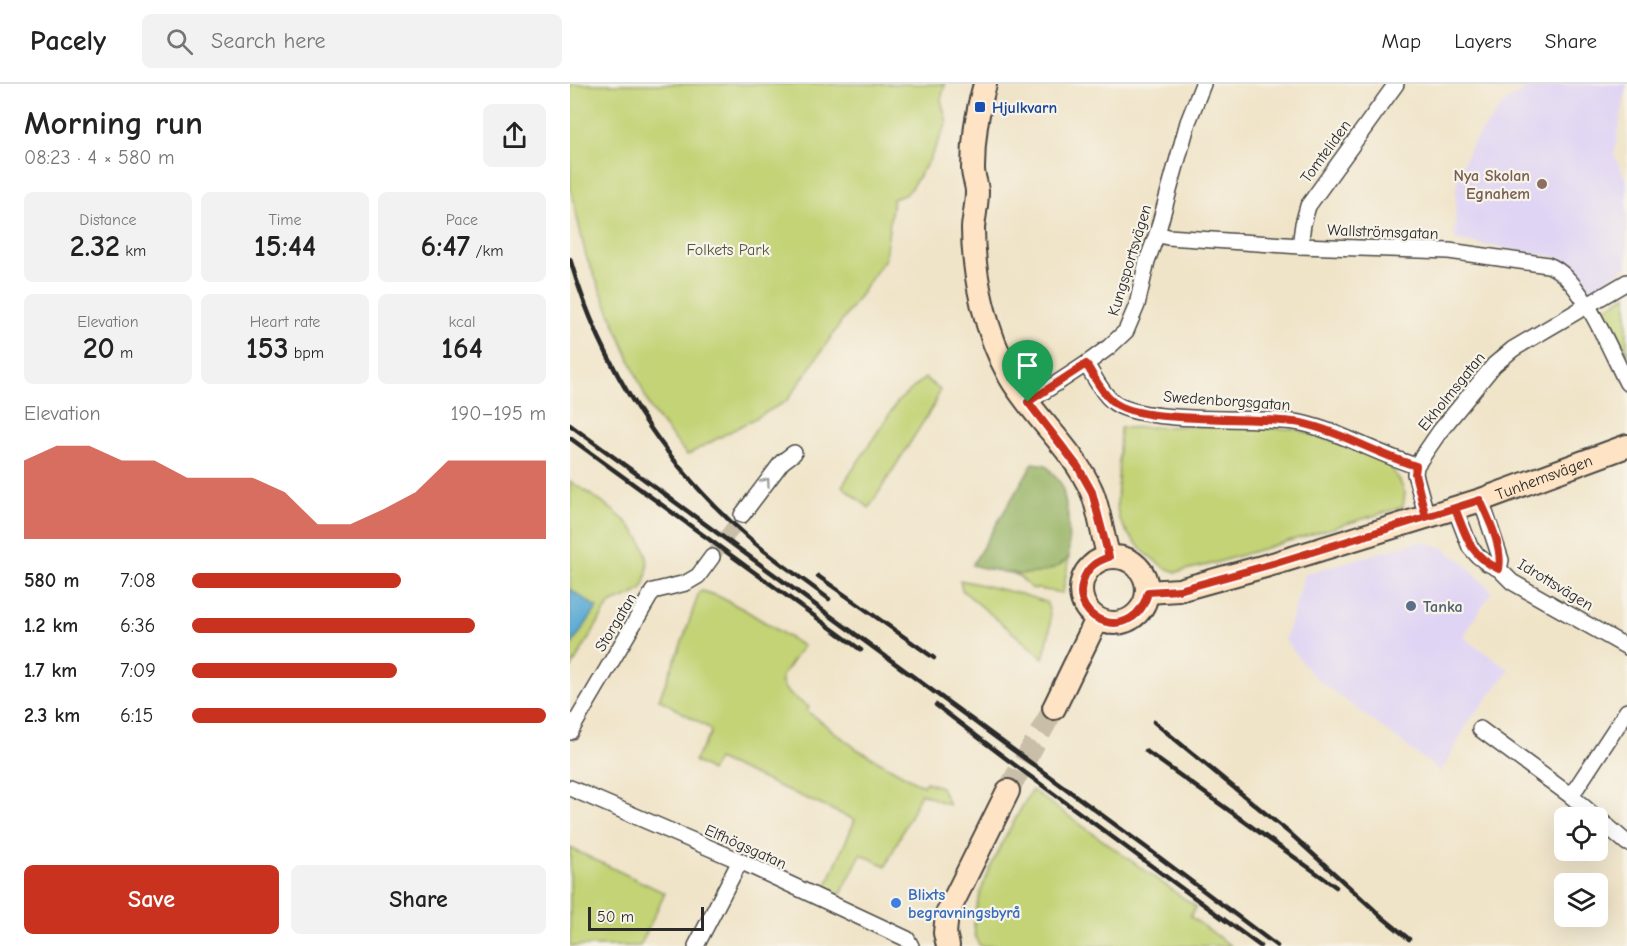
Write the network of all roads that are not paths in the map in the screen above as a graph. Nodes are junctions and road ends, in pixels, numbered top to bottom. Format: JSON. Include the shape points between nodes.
{"nodes":[{"id":1,"x":985,"y":84,"type":"edge"},
{"id":2,"x":999,"y":84,"type":"edge"},
{"id":3,"x":1203,"y":84,"type":"edge"},
{"id":4,"x":1396,"y":84,"type":"edge"},
{"id":5,"x":977,"y":190,"type":"junction"},
{"id":6,"x":1157,"y":234,"type":"junction"},
{"id":7,"x":1300,"y":246,"type":"junction"},
{"id":8,"x":1627,"y":282,"type":"edge"},
{"id":9,"x":1587,"y":306,"type":"junction"},
{"id":10,"x":1086,"y":364,"type":"junction"},
{"id":11,"x":1627,"y":383,"type":"edge"},
{"id":12,"x":1028,"y":402,"type":"junction"},
{"id":13,"x":1627,"y":446,"type":"edge"},
{"id":14,"x":794,"y":453,"type":"dead end"},
{"id":15,"x":1416,"y":466,"type":"junction"},
{"id":16,"x":1480,"y":500,"type":"junction"},
{"id":17,"x":1455,"y":508,"type":"junction"},
{"id":18,"x":742,"y":515,"type":"tunnel mouth"},
{"id":19,"x":1426,"y":517,"type":"junction"},
{"id":20,"x":712,"y":556,"type":"tunnel mouth"},
{"id":21,"x":1109,"y":557,"type":"junction"},
{"id":22,"x":1499,"y":569,"type":"junction"},
{"id":23,"x":1148,"y":592,"type":"junction"},
{"id":24,"x":1096,"y":619,"type":"junction"},
{"id":25,"x":1627,"y":647,"type":"edge"},
{"id":26,"x":1054,"y":708,"type":"tunnel mouth"},
{"id":27,"x":1627,"y":711,"type":"edge"},
{"id":28,"x":1480,"y":729,"type":"dead end"},
{"id":29,"x":570,"y":732,"type":"edge"},
{"id":30,"x":570,"y":788,"type":"edge"},
{"id":31,"x":1008,"y":791,"type":"tunnel mouth"},
{"id":32,"x":1571,"y":796,"type":"junction"},
{"id":33,"x":1584,"y":807,"type":"edge"},
{"id":34,"x":1608,"y":827,"type":"edge"},
{"id":35,"x":1627,"y":843,"type":"edge"},
{"id":36,"x":740,"y":861,"type":"junction"},
{"id":37,"x":909,"y":943,"type":"edge"},
{"id":38,"x":696,"y":946,"type":"edge"},
{"id":39,"x":948,"y":946,"type":"edge"}],
"edges":[{"from":1,"to":5,"type":"street","via":[[974,151]]},
{"from":2,"to":5,"type":"street","via":[[985,176]]},
{"from":3,"to":6,"type":"street","name":"Kungsportsvägen"},
{"from":4,"to":7,"type":"street","name":"Tomteliden","via":[[1308,206]]},
{"from":5,"to":12,"type":"street","via":[[974,228],[983,305],[1000,357]]},
{"from":6,"to":7,"type":"street","name":"Wallströmsgatan"},
{"from":6,"to":10,"type":"street","name":"Kungsportsvägen","via":[[1126,331]]},
{"from":7,"to":9,"type":"street","name":"Wallströmsgatan","via":[[1449,251],[1548,265],[1568,278]]},
{"from":8,"to":9,"type":"street","name":"Ekholmsgatan"},
{"from":9,"to":11,"type":"street","name":"Wallströmsgatan"},
{"from":9,"to":15,"type":"street","name":"Ekholmsgatan","via":[[1513,348],[1494,365]]},
{"from":10,"to":12,"type":"street","name":"Kungsportsvägen"},
{"from":10,"to":15,"type":"street","name":"Swedenborgsgatan","via":[[1111,401],[1123,408],[1177,416],[1299,423]]},
{"from":12,"to":21,"type":"street","via":[[1078,467],[1092,492]]},
{"from":13,"to":16,"type":"street","name":"Tunhemsvägen"},
{"from":18,"to":14,"type":"street","one_way":true,"via":[[782,462]]},
{"from":15,"to":19,"type":"street"},
{"from":16,"to":17,"type":"street","name":"Tunhemsvägen"},
{"from":16,"to":22,"type":"street","name":"Idrottsvägen","via":[[1501,560]]},
{"from":17,"to":19,"type":"street","name":"Tunhemsvägen"},
{"from":17,"to":22,"type":"street","name":"Idrottsvägen","via":[[1470,547]]},
{"from":19,"to":23,"type":"street","name":"Tunhemsvägen","via":[[1179,590]]},
{"from":20,"to":29,"type":"street","name":"Storgatan","via":[[698,576],[653,591]]},
{"from":21,"to":23,"type":"street","via":[[1119,557],[1136,566],[1143,573]]},
{"from":21,"to":24,"type":"street","via":[[1091,566],[1082,584],[1083,603]]},
{"from":22,"to":25,"type":"street","name":"Idrottsvägen","via":[[1512,582]]},
{"from":23,"to":24,"type":"street","via":[[1139,613],[1130,620],[1107,623]]},
{"from":24,"to":26,"type":"street"},
{"from":27,"to":32,"type":"street"},
{"from":28,"to":32,"type":"street"},
{"from":30,"to":36,"type":"street","name":"Elfhögsgatan"},
{"from":31,"to":39,"type":"street","via":[[947,914]]},
{"from":32,"to":33,"type":"street"},
{"from":34,"to":35,"type":"street"},
{"from":36,"to":37,"type":"street","name":"Elfhögsgatan"},
{"from":36,"to":38,"type":"street"}]}
